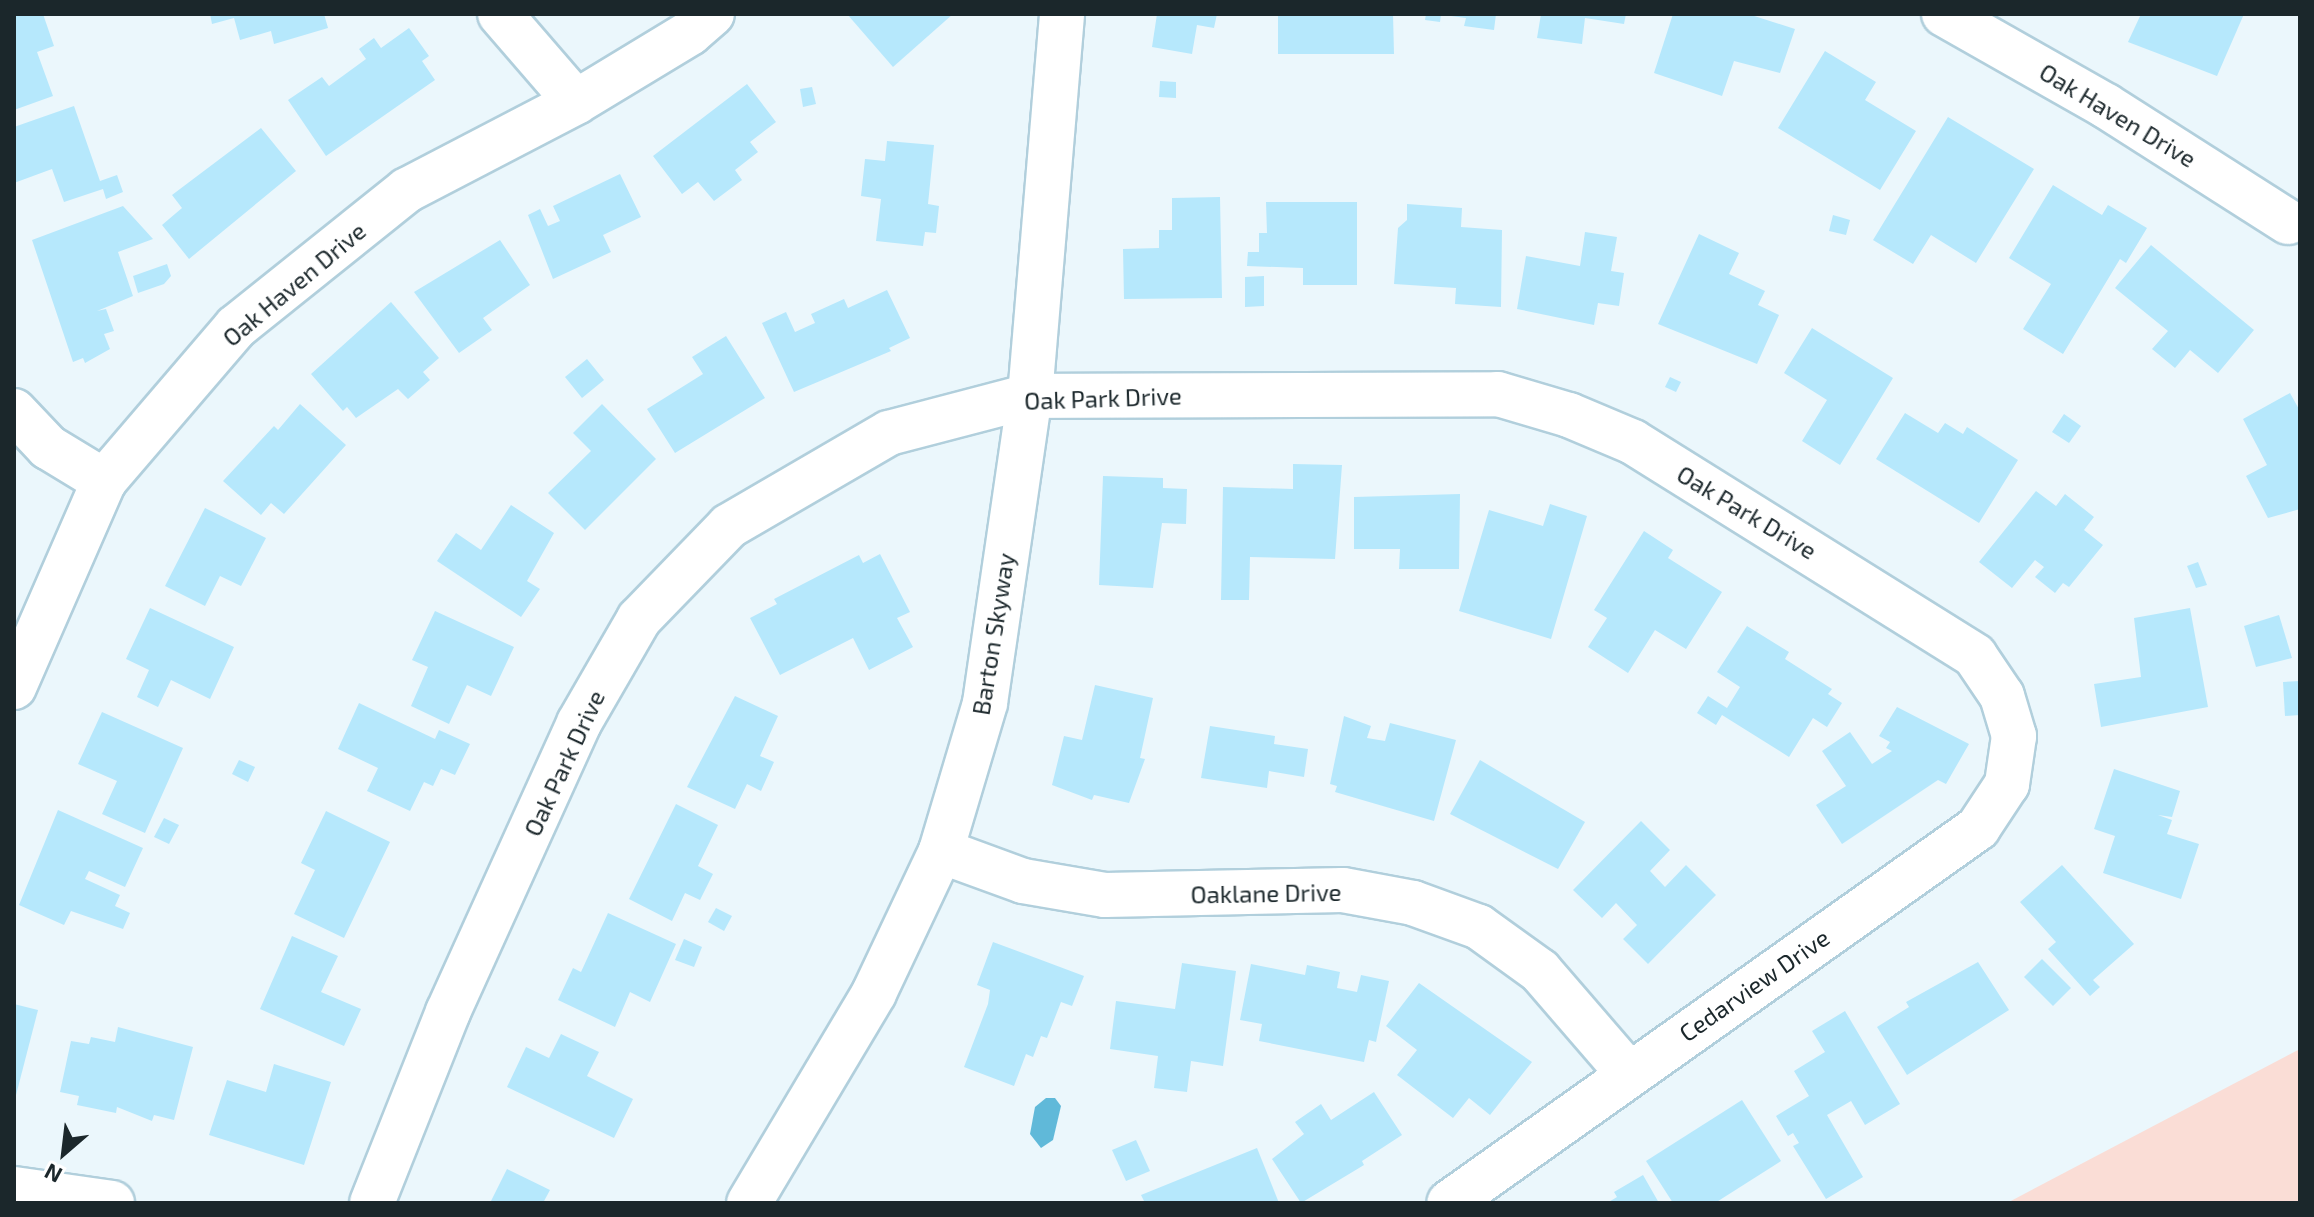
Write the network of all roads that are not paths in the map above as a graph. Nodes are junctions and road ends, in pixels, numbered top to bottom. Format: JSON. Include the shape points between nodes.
{"nodes":[{"id":1,"x":500,"y":14,"type":"edge"},
{"id":2,"x":712,"y":14,"type":"edge"},
{"id":3,"x":1062,"y":14,"type":"edge"},
{"id":4,"x":1944,"y":14,"type":"edge"},
{"id":5,"x":576,"y":102,"type":"junction"},
{"id":6,"x":2296,"y":224,"type":"edge"},
{"id":7,"x":1030,"y":396,"type":"junction"},
{"id":8,"x":14,"y":411,"type":"edge"},
{"id":9,"x":104,"y":481,"type":"junction"},
{"id":10,"x":14,"y":687,"type":"edge"},
{"id":11,"x":2014,"y":736,"type":"joint"},
{"id":12,"x":941,"y":851,"type":"junction"},
{"id":13,"x":1628,"y":1073,"type":"junction"},
{"id":14,"x":14,"y":1189,"type":"edge"},
{"id":15,"x":112,"y":1203,"type":"edge"},
{"id":16,"x":372,"y":1203,"type":"edge"},
{"id":17,"x":749,"y":1203,"type":"edge"},
{"id":18,"x":1449,"y":1203,"type":"edge"}],
"edges":[{"from":1,"to":5,"type":"street"},
{"from":2,"to":5,"type":"street","name":"Oak Haven Drive","via":[[690,33]]},
{"from":3,"to":7,"type":"street","name":"Barton Skyway"},
{"from":4,"to":6,"type":"street","name":"Oak Haven Drive"},
{"from":5,"to":9,"type":"street","name":"Oak Haven Drive","via":[[407,190],[236,327]]},
{"from":7,"to":11,"type":"street","name":"Oak Park Drive","via":[[1498,394],[1569,415],[1633,442],[1975,656],[2002,696]]},
{"from":7,"to":12,"type":"street","name":"Barton Skyway","via":[[985,703]]},
{"from":7,"to":16,"type":"street","name":"Oak Park Drive","via":[[889,433],[729,526],[639,619],[579,723],[448,1012]]},
{"from":8,"to":9,"type":"street","via":[[48,447]]},
{"from":9,"to":10,"type":"street","name":"Oak Haven Drive"},
{"from":11,"to":13,"type":"street","name":"Cedarview Drive","via":[[2007,784],[1978,828]]},
{"from":12,"to":13,"type":"street","name":"Oaklane Drive","via":[[1023,881],[1105,895],[1343,890],[1413,903],[1479,927],[1540,971]]},
{"from":12,"to":17,"type":"street","name":"Barton Skyway","via":[[874,993]]},
{"from":13,"to":18,"type":"street","name":"Cedarview Drive"},
{"from":14,"to":15,"type":"street"}]}
